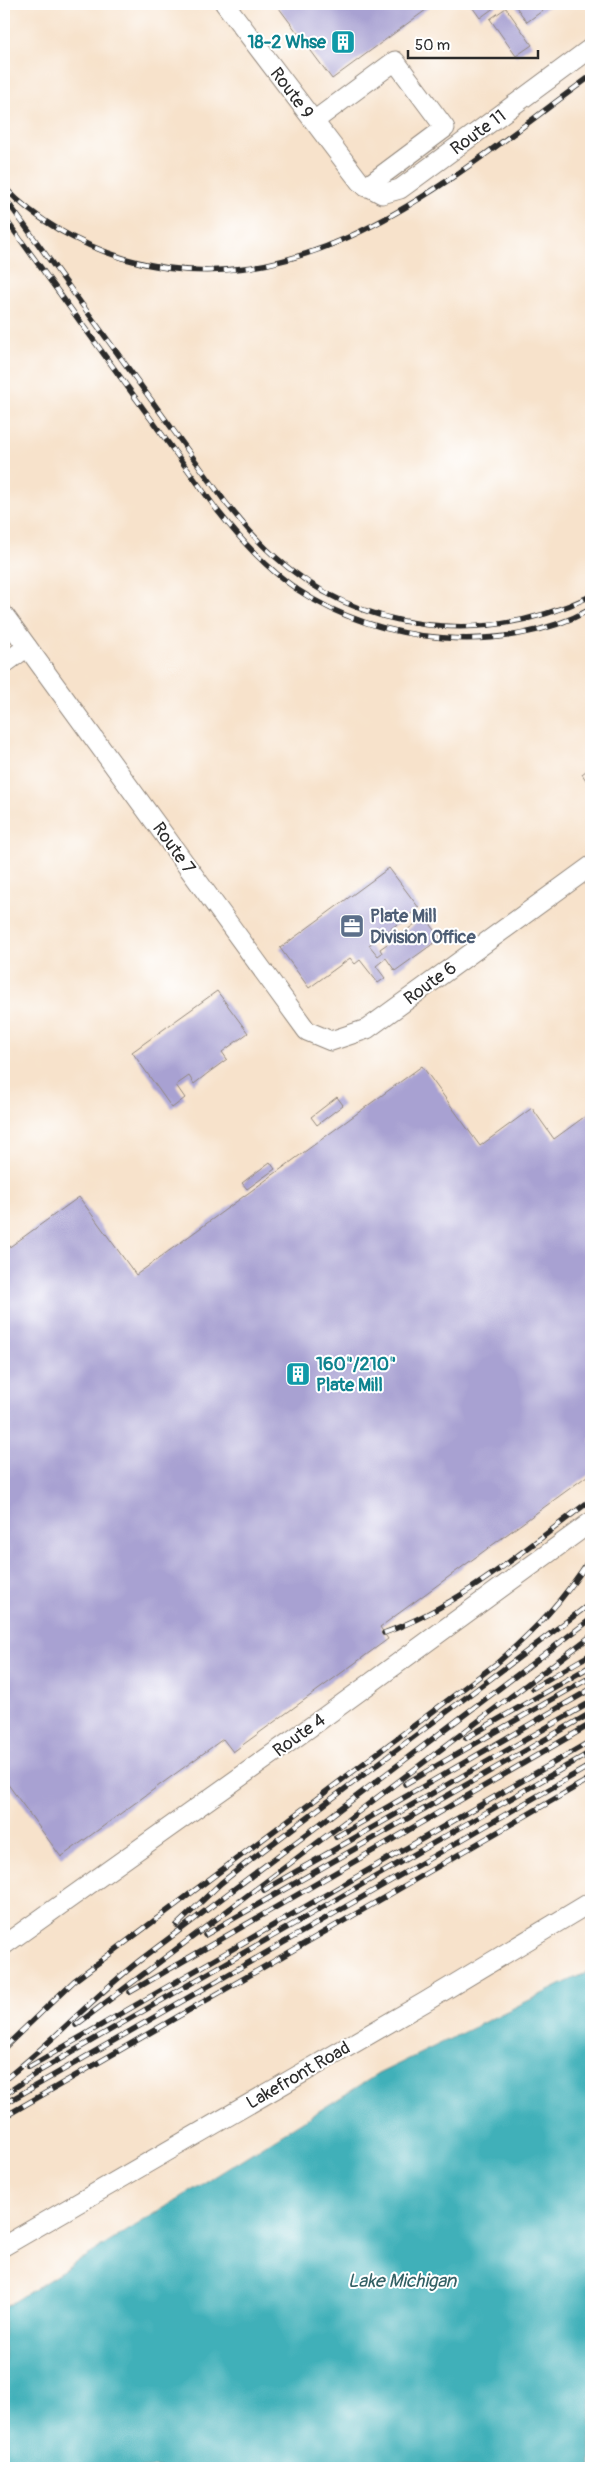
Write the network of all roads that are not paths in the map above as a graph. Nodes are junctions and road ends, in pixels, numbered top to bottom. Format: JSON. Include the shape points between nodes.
{"nodes":[{"id":1,"x":225,"y":4,"type":"edge"},
{"id":2,"x":591,"y":48,"type":"edge"},
{"id":3,"x":314,"y":121,"type":"junction"},
{"id":4,"x":363,"y":185,"type":"junction"},
{"id":5,"x":4,"y":614,"type":"edge"},
{"id":6,"x":27,"y":647,"type":"junction"},
{"id":7,"x":4,"y":664,"type":"edge"},
{"id":8,"x":591,"y":866,"type":"edge"},
{"id":9,"x":366,"y":1030,"type":"joint"},
{"id":10,"x":591,"y":1522,"type":"edge"},
{"id":11,"x":591,"y":1902,"type":"edge"},
{"id":12,"x":4,"y":1945,"type":"edge"},
{"id":13,"x":4,"y":2246,"type":"edge"}],
"edges":[{"from":1,"to":3,"type":"street","name":"Route 9"},
{"from":2,"to":4,"type":"street","name":"Route 11","via":[[400,189],[382,194]]},
{"from":3,"to":4,"type":"street","name":"Route 9"},
{"from":3,"to":4,"type":"street","via":[[395,62],[446,128]]},
{"from":5,"to":6,"type":"street","name":"Route 7"},
{"from":6,"to":7,"type":"street"},
{"from":6,"to":9,"type":"street","name":"Route 7","via":[[307,1031],[331,1041]]},
{"from":8,"to":9,"type":"street","name":"Route 6"},
{"from":10,"to":12,"type":"street","name":"Route 4"},
{"from":11,"to":13,"type":"street","name":"Lakefront Road"}]}
